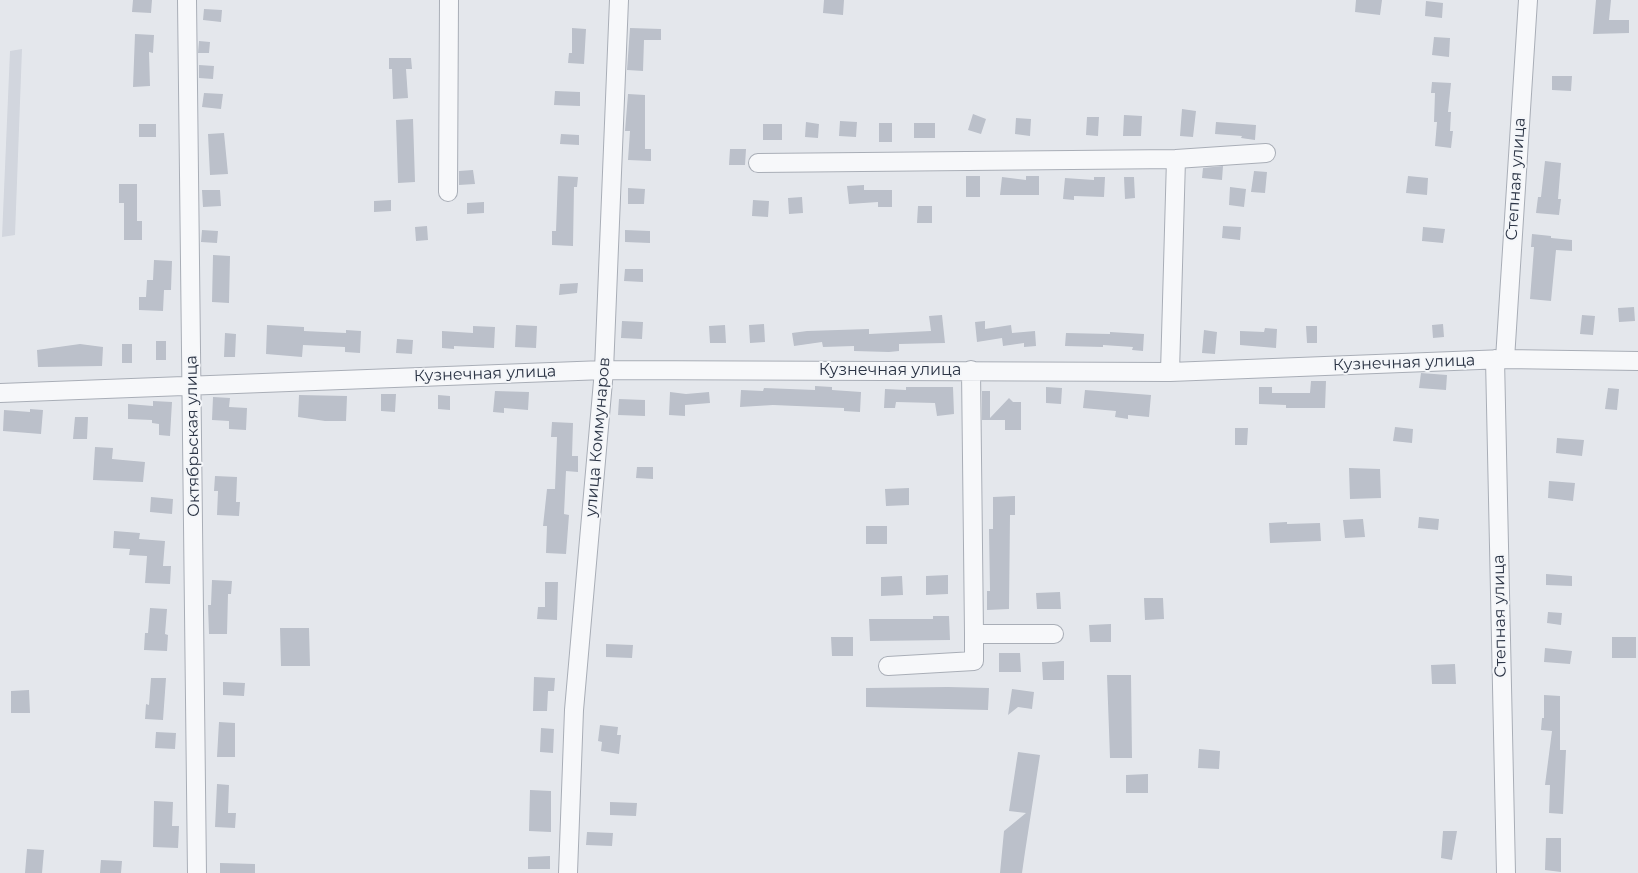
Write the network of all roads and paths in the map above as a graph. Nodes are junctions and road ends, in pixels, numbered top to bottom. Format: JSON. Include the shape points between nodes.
{"nodes":[{"id":1,"x":187,"y":0,"type":"edge"},
{"id":2,"x":450,"y":0,"type":"edge"},
{"id":3,"x":619,"y":0,"type":"edge"},
{"id":4,"x":1528,"y":0,"type":"edge"},
{"id":5,"x":1266,"y":153,"type":"dead end"},
{"id":6,"x":1176,"y":159,"type":"junction"},
{"id":7,"x":758,"y":163,"type":"dead end"},
{"id":8,"x":448,"y":192,"type":"dead end"},
{"id":9,"x":1500,"y":359,"type":"junction"},
{"id":10,"x":1638,"y":361,"type":"edge"},
{"id":11,"x":604,"y":370,"type":"junction"},
{"id":12,"x":971,"y":370,"type":"junction"},
{"id":13,"x":1170,"y":372,"type":"junction"},
{"id":14,"x":193,"y":385,"type":"junction"},
{"id":15,"x":0,"y":393,"type":"edge"},
{"id":16,"x":974,"y":634,"type":"junction"},
{"id":17,"x":1054,"y":634,"type":"dead end"},
{"id":18,"x":888,"y":666,"type":"dead end"},
{"id":19,"x":197,"y":873,"type":"edge"},
{"id":20,"x":568,"y":873,"type":"edge"},
{"id":21,"x":1506,"y":873,"type":"edge"}],
"edges":[{"from":1,"to":14,"type":"street","name":"Октябрьская улица"},
{"from":2,"to":8,"type":"street"},
{"from":3,"to":11,"type":"street","name":"улица Коммунаров"},
{"from":4,"to":9,"type":"street","name":"Степная улица"},
{"from":5,"to":6,"type":"street"},
{"from":6,"to":7,"type":"street"},
{"from":6,"to":13,"type":"street"},
{"from":9,"to":10,"type":"street","name":"Кузнечная улица"},
{"from":9,"to":13,"type":"street","name":"Кузнечная улица"},
{"from":9,"to":21,"type":"street","name":"Степная улица"},
{"from":11,"to":12,"type":"street","name":"Кузнечная улица"},
{"from":11,"to":14,"type":"street","name":"Кузнечная улица"},
{"from":11,"to":20,"type":"street","name":"улица Коммунаров","via":[[574,710]]},
{"from":12,"to":13,"type":"street","name":"Кузнечная улица"},
{"from":12,"to":16,"type":"street","name":"Кузнечная улица"},
{"from":14,"to":15,"type":"street","name":"Кузнечная улица"},
{"from":14,"to":19,"type":"street","name":"Октябрьская улица"},
{"from":16,"to":17,"type":"street"},
{"from":16,"to":18,"type":"street","name":"Кузнечная улица","via":[[974,661]]}]}
